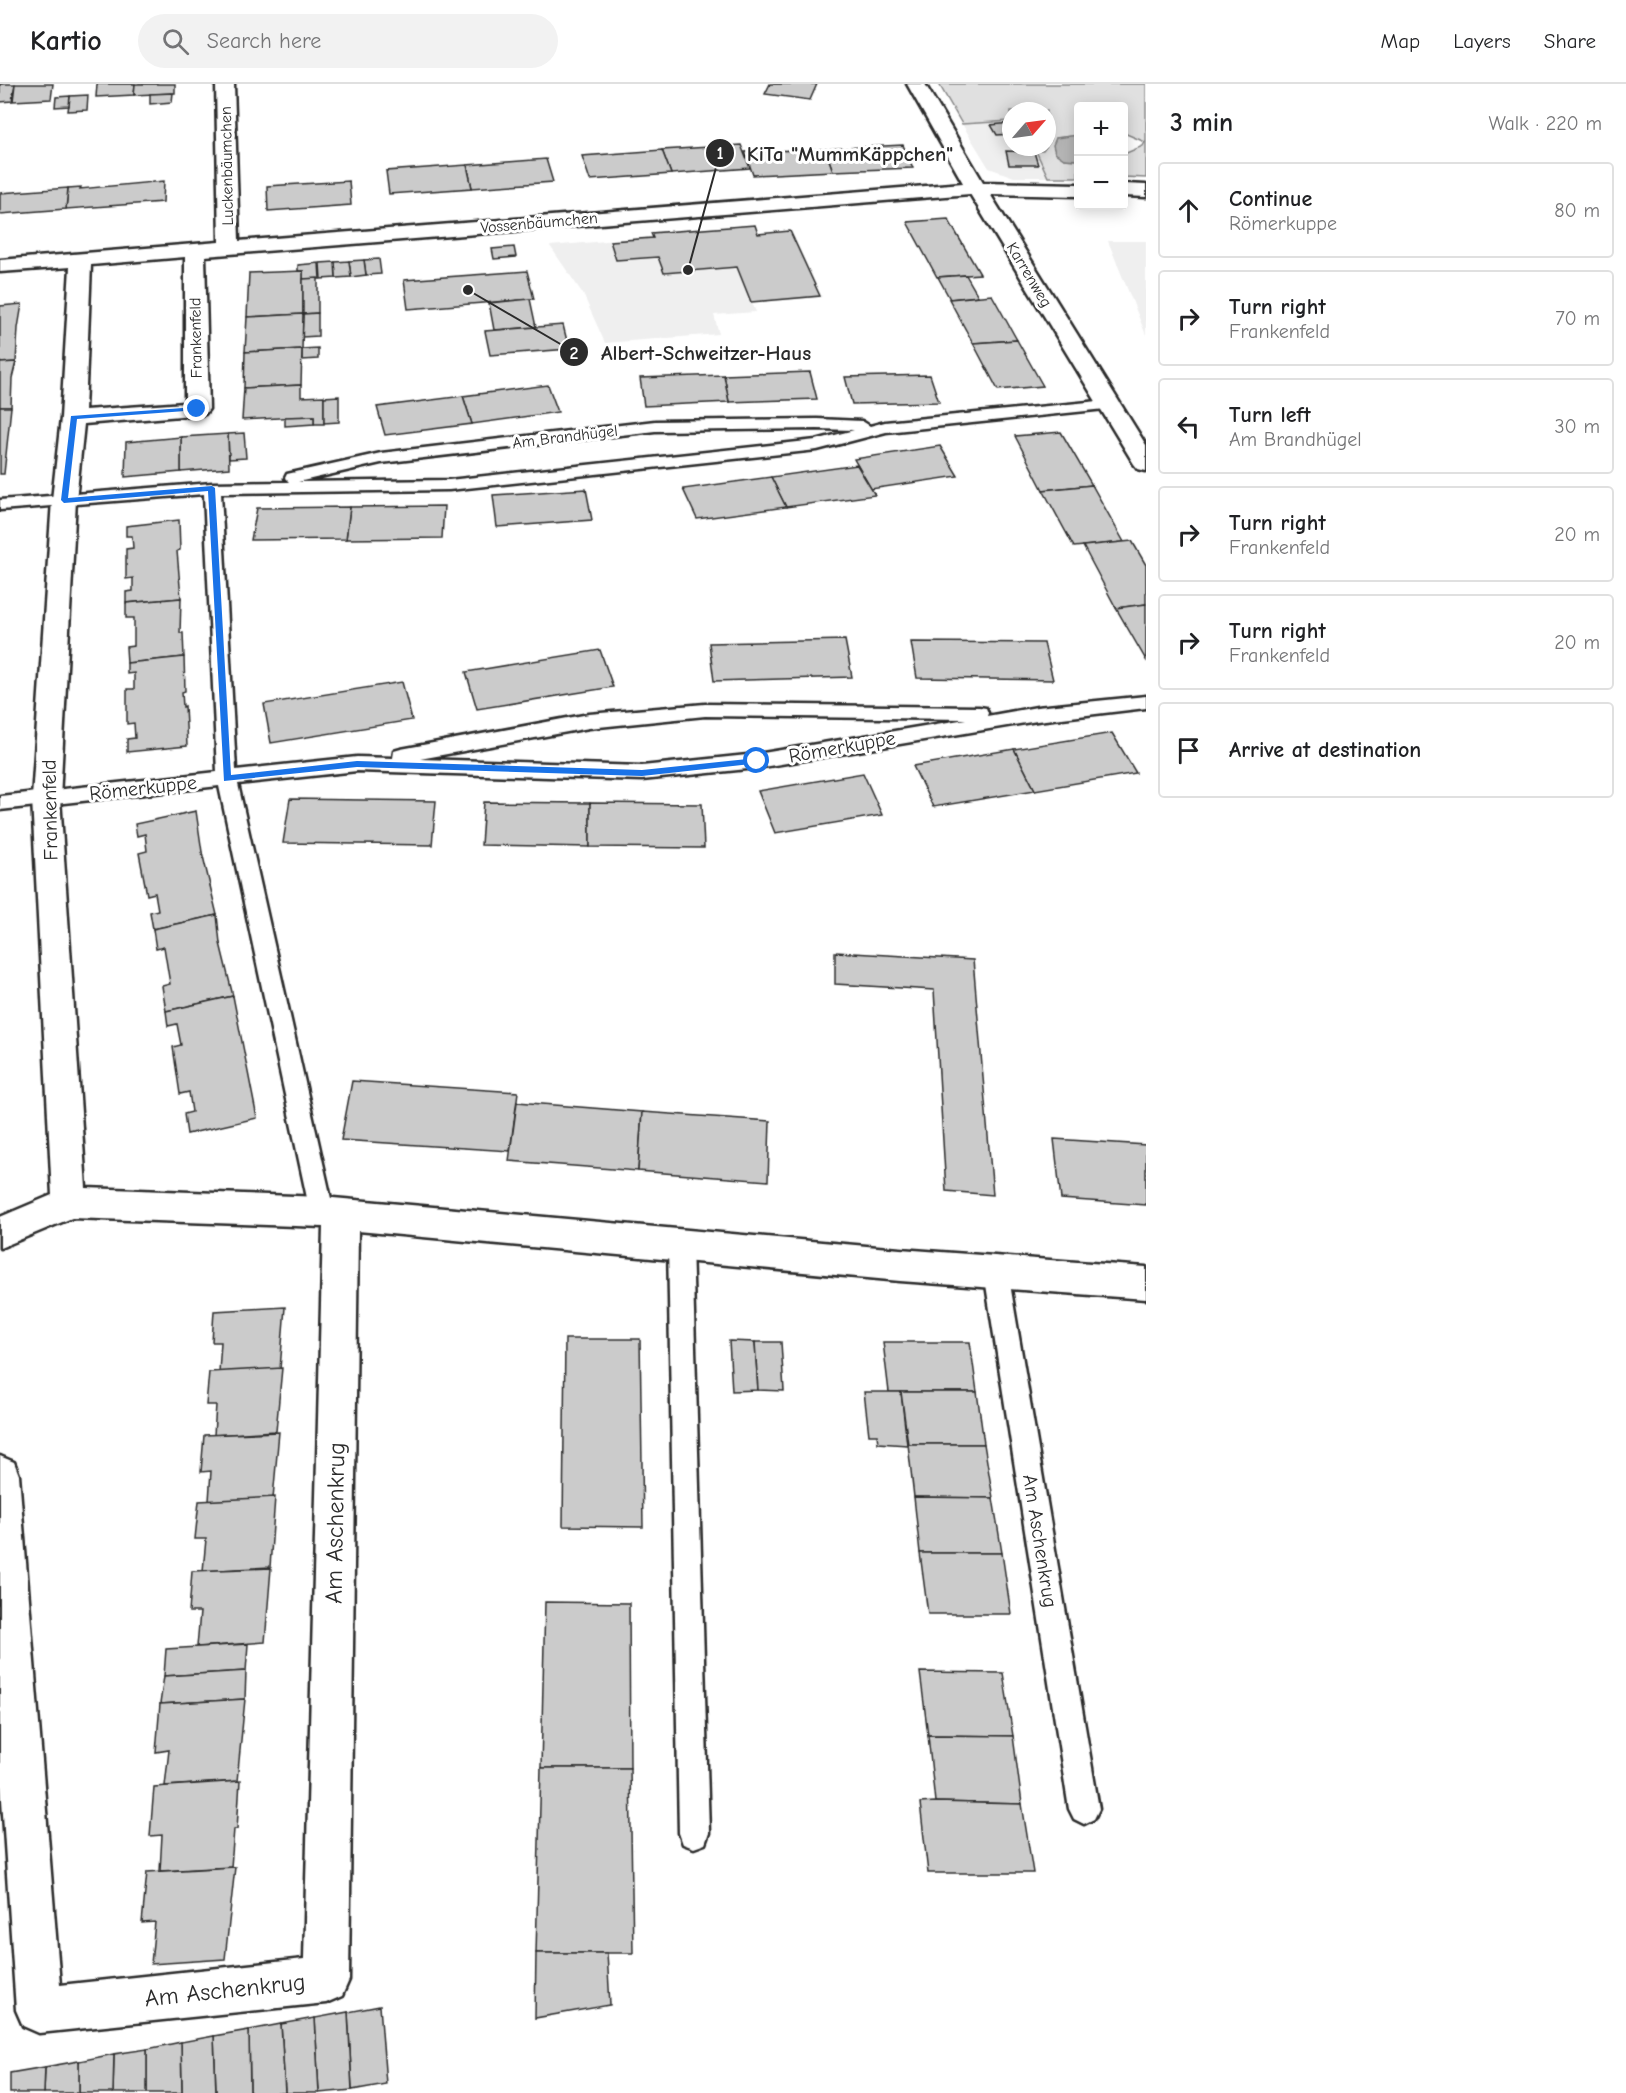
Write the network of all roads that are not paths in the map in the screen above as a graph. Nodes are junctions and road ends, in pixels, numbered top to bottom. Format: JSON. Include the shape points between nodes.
{"nodes":[{"id":1,"x":225,"y":84,"type":"edge"},
{"id":2,"x":916,"y":84,"type":"edge"},
{"id":3,"x":976,"y":188,"type":"junction"},
{"id":4,"x":1074,"y":190,"type":"edge"},
{"id":5,"x":1128,"y":190,"type":"edge"},
{"id":6,"x":1146,"y":191,"type":"edge"},
{"id":7,"x":229,"y":248,"type":"junction"},
{"id":8,"x":195,"y":252,"type":"junction"},
{"id":9,"x":81,"y":262,"type":"junction"},
{"id":10,"x":0,"y":266,"type":"edge"},
{"id":11,"x":1109,"y":405,"type":"junction"},
{"id":12,"x":74,"y":418,"type":"junction"},
{"id":13,"x":885,"y":427,"type":"junction"},
{"id":14,"x":1146,"y":464,"type":"edge"},
{"id":15,"x":212,"y":488,"type":"junction"},
{"id":16,"x":249,"y":488,"type":"junction"},
{"id":17,"x":64,"y":500,"type":"junction"},
{"id":18,"x":0,"y":505,"type":"edge"},
{"id":19,"x":1146,"y":702,"type":"edge"},
{"id":20,"x":1037,"y":714,"type":"junction"},
{"id":21,"x":357,"y":764,"type":"junction"},
{"id":22,"x":227,"y":779,"type":"junction"},
{"id":23,"x":46,"y":798,"type":"junction"},
{"id":24,"x":0,"y":803,"type":"edge"},
{"id":25,"x":70,"y":1203,"type":"junction"},
{"id":26,"x":332,"y":1213,"type":"junction"},
{"id":27,"x":0,"y":1233,"type":"edge"},
{"id":28,"x":680,"y":1244,"type":"junction"},
{"id":29,"x":996,"y":1272,"type":"junction"},
{"id":30,"x":1146,"y":1283,"type":"edge"},
{"id":31,"x":0,"y":1475,"type":"edge"},
{"id":32,"x":1084,"y":1809,"type":"dead end"},
{"id":33,"x":694,"y":1833,"type":"dead end"}],
"edges":[{"from":1,"to":7,"type":"street","name":"Luckenbäumchen"},
{"from":2,"to":3,"type":"street","name":"Karrenweg"},
{"from":3,"to":4,"type":"street","name":"Vossenbäumchen"},
{"from":3,"to":7,"type":"street","name":"Vossenbäumchen"},
{"from":3,"to":11,"type":"street","name":"Karrenweg"},
{"from":5,"to":6,"type":"street"},
{"from":7,"to":8,"type":"street","name":"Vossenbäumchen"},
{"from":8,"to":9,"type":"street","name":"Vossenbäumchen"},
{"from":8,"to":12,"type":"street","name":"Frankenfeld","via":[[197,409]]},
{"from":9,"to":10,"type":"street","name":"Vossenbäumchen"},
{"from":9,"to":12,"type":"street","name":"Frankenfeld"},
{"from":11,"to":13,"type":"lane","name":"Am Brandhügel"},
{"from":11,"to":14,"type":"street","name":"Karrenweg"},
{"from":12,"to":17,"type":"street","name":"Frankenfeld"},
{"from":13,"to":16,"type":"lane","name":"Am Brandhügel","via":[[817,445],[449,485]]},
{"from":13,"to":16,"type":"lane","name":"Am Brandhügel","via":[[655,426],[381,458]]},
{"from":15,"to":16,"type":"lane","name":"Am Brandhügel"},
{"from":15,"to":17,"type":"lane","name":"Am Brandhügel"},
{"from":15,"to":22,"type":"lane"},
{"from":17,"to":18,"type":"lane","name":"Am Brandhügel"},
{"from":17,"to":23,"type":"street","name":"Frankenfeld"},
{"from":19,"to":20,"type":"lane","name":"Römerkuppe"},
{"from":20,"to":21,"type":"lane","name":"Römerkuppe","via":[[705,710],[589,721]]},
{"from":20,"to":21,"type":"lane","name":"Römerkuppe","via":[[757,761],[642,773]]},
{"from":21,"to":22,"type":"lane","name":"Römerkuppe"},
{"from":22,"to":23,"type":"lane","name":"Römerkuppe"},
{"from":22,"to":26,"type":"lane"},
{"from":23,"to":24,"type":"lane","name":"Römerkuppe"},
{"from":23,"to":25,"type":"street","name":"Frankenfeld"},
{"from":25,"to":26,"type":"street"},
{"from":25,"to":27,"type":"street"},
{"from":26,"to":28,"type":"street"},
{"from":26,"to":31,"type":"street","name":"Am Aschenkrug","via":[[326,1980],[39,2010]]},
{"from":28,"to":29,"type":"street"},
{"from":28,"to":33,"type":"lane"},
{"from":29,"to":30,"type":"street"},
{"from":29,"to":32,"type":"lane","name":"Am Aschenkrug"}]}
